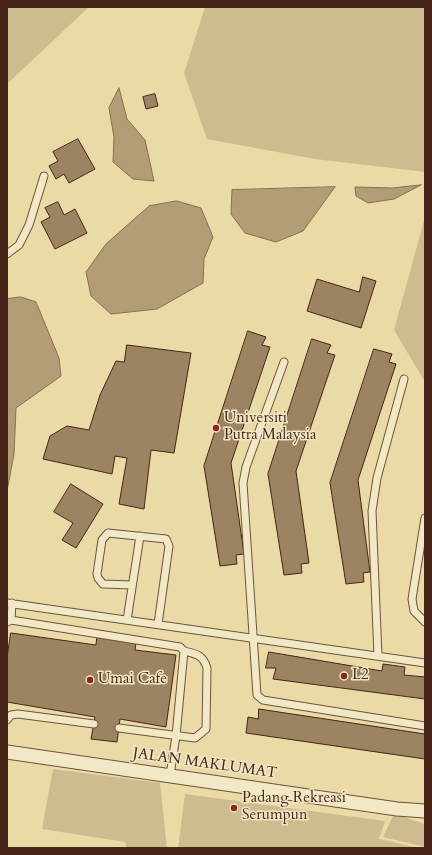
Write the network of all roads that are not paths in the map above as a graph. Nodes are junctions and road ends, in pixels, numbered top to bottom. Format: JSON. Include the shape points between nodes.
{"nodes":[{"id":1,"x":44,"y":176,"type":"dead end"},
{"id":2,"x":7,"y":254,"type":"edge"},
{"id":3,"x":284,"y":362,"type":"dead end"},
{"id":4,"x":404,"y":379,"type":"dead end"},
{"id":5,"x":425,"y":518,"type":"edge"},
{"id":6,"x":140,"y":536,"type":"junction"},
{"id":7,"x":132,"y":585,"type":"junction"},
{"id":8,"x":10,"y":603,"type":"edge"},
{"id":9,"x":126,"y":620,"type":"junction"},
{"id":10,"x":9,"y":621,"type":"edge"},
{"id":11,"x":425,"y":622,"type":"edge"},
{"id":12,"x":158,"y":624,"type":"junction"},
{"id":13,"x":255,"y":638,"type":"junction"},
{"id":14,"x":184,"y":652,"type":"junction"},
{"id":15,"x":378,"y":656,"type":"junction"},
{"id":16,"x":425,"y":663,"type":"edge"},
{"id":17,"x":7,"y":720,"type":"edge"},
{"id":18,"x":94,"y":724,"type":"dead end"},
{"id":19,"x":425,"y":726,"type":"edge"},
{"id":20,"x":119,"y":728,"type":"dead end"},
{"id":21,"x":176,"y":736,"type":"junction"},
{"id":22,"x":7,"y":752,"type":"edge"},
{"id":23,"x":170,"y":775,"type":"junction"},
{"id":24,"x":397,"y":809,"type":"junction"},
{"id":25,"x":425,"y":811,"type":"edge"},
{"id":26,"x":425,"y":818,"type":"edge"}],
"edges":[{"from":1,"to":2,"type":"lane","via":[[29,225],[19,246]]},
{"from":3,"to":13,"type":"lane","via":[[246,467],[244,483]]},
{"from":4,"to":15,"type":"lane","via":[[377,478],[372,511]]},
{"from":5,"to":11,"type":"lane","via":[[412,599],[414,611]]},
{"from":6,"to":7,"type":"lane"},
{"from":6,"to":7,"type":"lane","via":[[108,533],[102,540],[97,574],[100,582]]},
{"from":6,"to":12,"type":"lane","via":[[162,538],[168,542]]},
{"from":7,"to":9,"type":"lane"},
{"from":8,"to":9,"type":"lane"},
{"from":8,"to":10,"type":"lane"},
{"from":9,"to":12,"type":"lane"},
{"from":10,"to":14,"type":"lane","via":[[174,645]]},
{"from":12,"to":13,"type":"lane"},
{"from":13,"to":15,"type":"lane"},
{"from":13,"to":19,"type":"lane","via":[[258,695],[263,700]]},
{"from":14,"to":21,"type":"lane"},
{"from":14,"to":21,"type":"lane","via":[[200,655],[207,668],[207,722],[206,729],[195,738]]},
{"from":15,"to":16,"type":"lane"},
{"from":17,"to":18,"type":"lane","via":[[11,715],[18,714]]},
{"from":20,"to":21,"type":"lane"},
{"from":21,"to":23,"type":"lane"},
{"from":22,"to":23,"type":"street","name":"JALAN MAKLUMAT"},
{"from":23,"to":24,"type":"street","name":"JALAN MAKLUMAT"},
{"from":24,"to":25,"type":"street","name":"JALAN MAKLUMAT"},
{"from":24,"to":26,"type":"street","name":"JALAN MAKLUMAT"}]}
